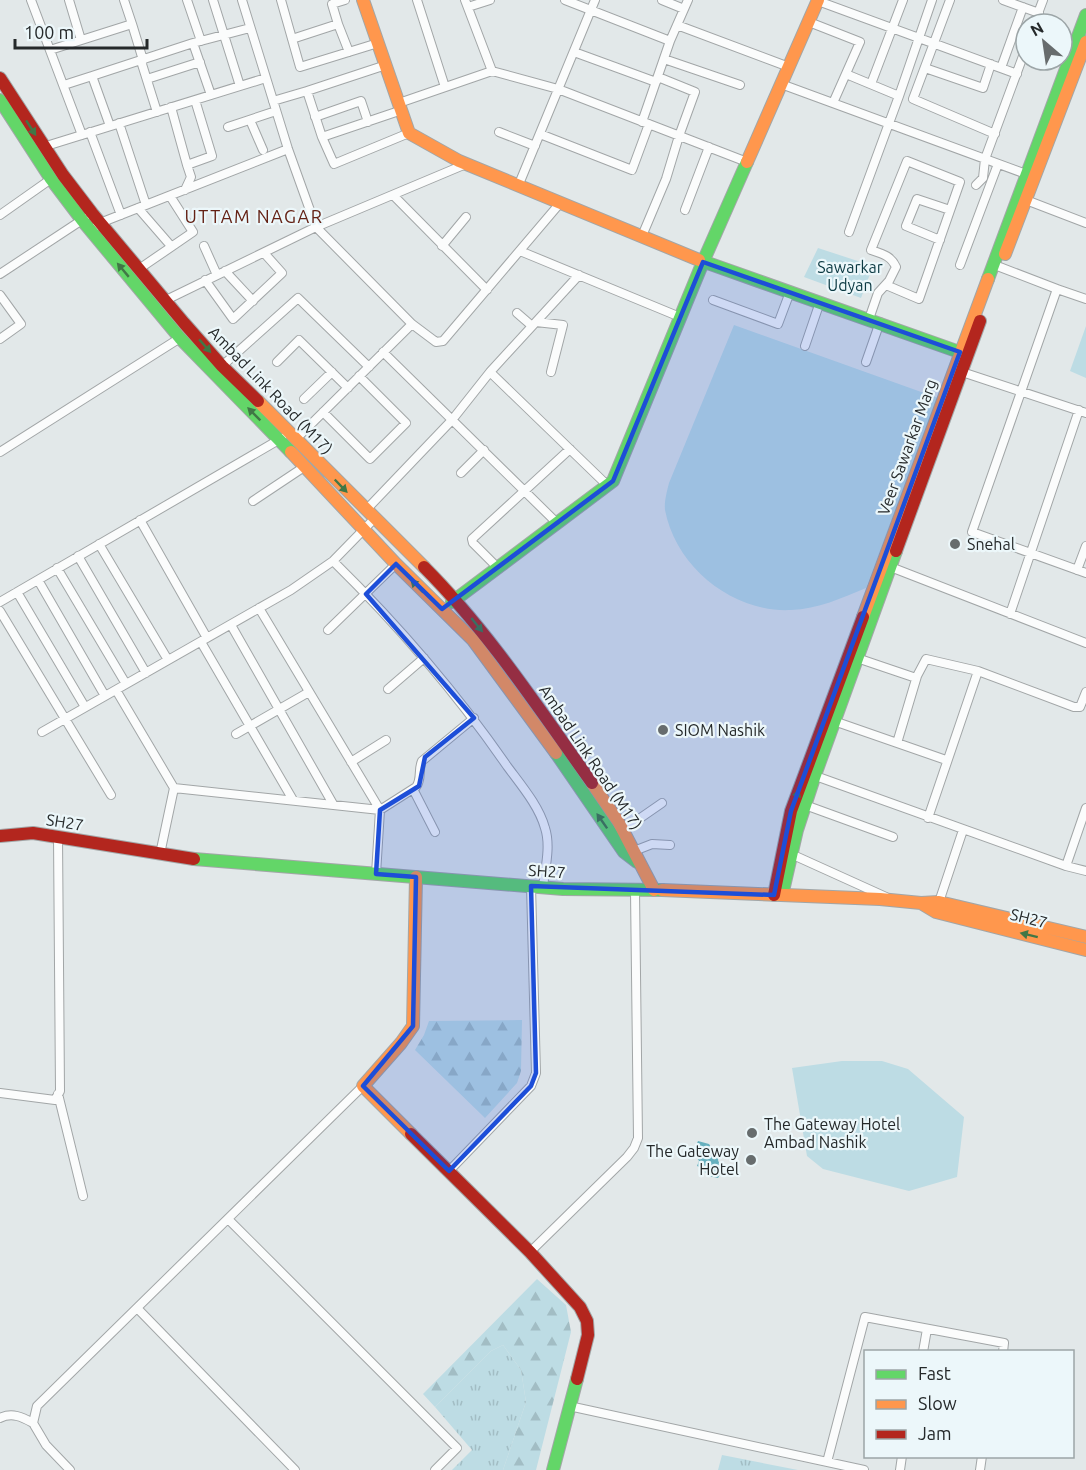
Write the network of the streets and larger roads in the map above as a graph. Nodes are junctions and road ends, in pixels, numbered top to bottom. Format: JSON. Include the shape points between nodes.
{"nodes":[{"id":1,"x":31,"y":0,"type":"edge"},
{"id":2,"x":69,"y":0,"type":"edge"},
{"id":3,"x":124,"y":0,"type":"edge"},
{"id":4,"x":187,"y":0,"type":"edge"},
{"id":5,"x":213,"y":0,"type":"edge"},
{"id":6,"x":242,"y":0,"type":"edge"},
{"id":7,"x":281,"y":0,"type":"edge"},
{"id":8,"x":345,"y":0,"type":"edge"},
{"id":9,"x":363,"y":0,"type":"edge"},
{"id":10,"x":417,"y":0,"type":"edge"},
{"id":11,"x":490,"y":0,"type":"edge"},
{"id":12,"x":565,"y":0,"type":"edge"},
{"id":13,"x":595,"y":0,"type":"edge"},
{"id":14,"x":662,"y":0,"type":"edge"},
{"id":15,"x":688,"y":0,"type":"edge"},
{"id":16,"x":818,"y":0,"type":"edge"},
{"id":17,"x":903,"y":0,"type":"edge"},
{"id":18,"x":932,"y":0,"type":"edge"},
{"id":19,"x":950,"y":0,"type":"edge"},
{"id":20,"x":1004,"y":0,"type":"edge"},
{"id":21,"x":466,"y":4,"type":"edge"},
{"id":22,"x":1023,"y":7,"type":"junction"},
{"id":23,"x":684,"y":9,"type":"junction"},
{"id":24,"x":591,"y":10,"type":"junction"},
{"id":25,"x":1036,"y":12,"type":"edge"},
{"id":26,"x":1086,"y":15,"type":"edge"},
{"id":27,"x":809,"y":22,"type":"junction"},
{"id":28,"x":132,"y":24,"type":"junction"},
{"id":29,"x":338,"y":24,"type":"junction"},
{"id":30,"x":677,"y":25,"type":"junction"},
{"id":31,"x":250,"y":27,"type":"junction"},
{"id":32,"x":893,"y":28,"type":"junction"},
{"id":33,"x":224,"y":35,"type":"junction"},
{"id":34,"x":919,"y":38,"type":"junction"},
{"id":35,"x":292,"y":39,"type":"junction"},
{"id":36,"x":81,"y":40,"type":"junction"},
{"id":37,"x":670,"y":41,"type":"junction"},
{"id":38,"x":197,"y":42,"type":"junction"},
{"id":39,"x":1086,"y":42,"type":"edge"},
{"id":40,"x":378,"y":43,"type":"junction"},
{"id":41,"x":935,"y":44,"type":"junction"},
{"id":42,"x":50,"y":50,"type":"junction"},
{"id":43,"x":349,"y":52,"type":"junction"},
{"id":44,"x":574,"y":52,"type":"junction"},
{"id":45,"x":664,"y":59,"type":"junction"},
{"id":46,"x":142,"y":60,"type":"junction"},
{"id":47,"x":200,"y":62,"type":"junction"},
{"id":48,"x":991,"y":64,"type":"junction"},
{"id":49,"x":386,"y":65,"type":"junction"},
{"id":50,"x":789,"y":67,"type":"junction"},
{"id":51,"x":926,"y":68,"type":"junction"},
{"id":52,"x":1000,"y":68,"type":"junction"},
{"id":53,"x":492,"y":71,"type":"junction"},
{"id":54,"x":846,"y":74,"type":"junction"},
{"id":55,"x":1017,"y":74,"type":"joint"},
{"id":56,"x":92,"y":76,"type":"junction"},
{"id":57,"x":0,"y":78,"type":"edge"},
{"id":58,"x":266,"y":78,"type":"junction"},
{"id":59,"x":147,"y":79,"type":"junction"},
{"id":60,"x":657,"y":80,"type":"junction"},
{"id":61,"x":781,"y":84,"type":"junction"},
{"id":62,"x":872,"y":84,"type":"junction"},
{"id":63,"x":740,"y":85,"type":"dead end"},
{"id":64,"x":63,"y":86,"type":"junction"},
{"id":65,"x":240,"y":86,"type":"junction"},
{"id":66,"x":445,"y":87,"type":"junction"},
{"id":67,"x":558,"y":89,"type":"junction"},
{"id":68,"x":307,"y":91,"type":"junction"},
{"id":69,"x":211,"y":95,"type":"junction"},
{"id":70,"x":899,"y":96,"type":"junction"},
{"id":71,"x":0,"y":100,"type":"edge"},
{"id":72,"x":195,"y":100,"type":"junction"},
{"id":73,"x":273,"y":100,"type":"junction"},
{"id":74,"x":833,"y":103,"type":"junction"},
{"id":75,"x":400,"y":106,"type":"junction"},
{"id":76,"x":171,"y":107,"type":"junction"},
{"id":77,"x":276,"y":111,"type":"junction"},
{"id":78,"x":157,"y":112,"type":"junction"},
{"id":79,"x":315,"y":117,"type":"junction"},
{"id":80,"x":250,"y":120,"type":"junction"},
{"id":81,"x":368,"y":122,"type":"junction"},
{"id":82,"x":119,"y":123,"type":"junction"},
{"id":83,"x":646,"y":123,"type":"junction"},
{"id":84,"x":888,"y":123,"type":"junction"},
{"id":85,"x":110,"y":126,"type":"junction"},
{"id":86,"x":228,"y":128,"type":"dead end"},
{"id":87,"x":499,"y":132,"type":"dead end"},
{"id":88,"x":86,"y":133,"type":"junction"},
{"id":89,"x":409,"y":133,"type":"junction"},
{"id":90,"x":540,"y":134,"type":"junction"},
{"id":91,"x":994,"y":134,"type":"junction"},
{"id":92,"x":678,"y":136,"type":"junction"},
{"id":93,"x":322,"y":137,"type":"junction"},
{"id":94,"x":535,"y":146,"type":"junction"},
{"id":95,"x":43,"y":147,"type":"junction"},
{"id":96,"x":709,"y":147,"type":"junction"},
{"id":97,"x":288,"y":149,"type":"junction"},
{"id":98,"x":263,"y":150,"type":"dead end"},
{"id":99,"x":985,"y":159,"type":"junction"},
{"id":100,"x":747,"y":162,"type":"junction"},
{"id":101,"x":466,"y":164,"type":"junction"},
{"id":102,"x":998,"y":164,"type":"junction"},
{"id":103,"x":187,"y":165,"type":"junction"},
{"id":104,"x":1026,"y":174,"type":"junction"},
{"id":105,"x":51,"y":179,"type":"junction"},
{"id":106,"x":519,"y":184,"type":"junction"},
{"id":107,"x":976,"y":185,"type":"dead end"},
{"id":108,"x":185,"y":190,"type":"junction"},
{"id":109,"x":393,"y":195,"type":"junction"},
{"id":110,"x":170,"y":196,"type":"junction"},
{"id":111,"x":1026,"y":200,"type":"junction"},
{"id":112,"x":561,"y":202,"type":"junction"},
{"id":113,"x":142,"y":207,"type":"junction"},
{"id":114,"x":685,"y":210,"type":"dead end"},
{"id":115,"x":950,"y":210,"type":"junction"},
{"id":116,"x":0,"y":215,"type":"edge"},
{"id":117,"x":121,"y":215,"type":"junction"},
{"id":118,"x":87,"y":217,"type":"junction"},
{"id":119,"x":466,"y":217,"type":"dead end"},
{"id":120,"x":1085,"y":221,"type":"edge"},
{"id":121,"x":96,"y":227,"type":"junction"},
{"id":122,"x":316,"y":227,"type":"junction"},
{"id":123,"x":849,"y":232,"type":"dead end"},
{"id":124,"x":642,"y":236,"type":"junction"},
{"id":125,"x":939,"y":240,"type":"junction"},
{"id":126,"x":171,"y":246,"type":"junction"},
{"id":127,"x":204,"y":246,"type":"dead end"},
{"id":128,"x":442,"y":246,"type":"junction"},
{"id":129,"x":520,"y":251,"type":"junction"},
{"id":130,"x":265,"y":254,"type":"junction"},
{"id":131,"x":703,"y":262,"type":"junction"},
{"id":132,"x":996,"y":265,"type":"junction"},
{"id":133,"x":960,"y":266,"type":"dead end"},
{"id":134,"x":139,"y":269,"type":"junction"},
{"id":135,"x":221,"y":273,"type":"junction"},
{"id":136,"x":0,"y":274,"type":"edge"},
{"id":137,"x":579,"y":275,"type":"junction"},
{"id":138,"x":205,"y":280,"type":"junction"},
{"id":139,"x":886,"y":285,"type":"junction"},
{"id":140,"x":1057,"y":289,"type":"junction"},
{"id":141,"x":487,"y":290,"type":"junction"},
{"id":142,"x":790,"y":292,"type":"junction"},
{"id":143,"x":0,"y":295,"type":"edge"},
{"id":144,"x":1086,"y":299,"type":"edge"},
{"id":145,"x":166,"y":300,"type":"junction"},
{"id":146,"x":713,"y":300,"type":"dead end"},
{"id":147,"x":253,"y":301,"type":"junction"},
{"id":148,"x":820,"y":302,"type":"junction"},
{"id":149,"x":517,"y":313,"type":"dead end"},
{"id":150,"x":680,"y":316,"type":"junction"},
{"id":151,"x":875,"y":321,"type":"junction"},
{"id":152,"x":412,"y":324,"type":"junction"},
{"id":153,"x":534,"y":324,"type":"junction"},
{"id":154,"x":180,"y":331,"type":"junction"},
{"id":155,"x":0,"y":339,"type":"edge"},
{"id":156,"x":805,"y":346,"type":"dead end"},
{"id":157,"x":383,"y":352,"type":"junction"},
{"id":158,"x":964,"y":354,"type":"junction"},
{"id":159,"x":277,"y":362,"type":"dead end"},
{"id":160,"x":866,"y":362,"type":"dead end"},
{"id":161,"x":222,"y":366,"type":"junction"},
{"id":162,"x":369,"y":367,"type":"junction"},
{"id":163,"x":332,"y":372,"type":"junction"},
{"id":164,"x":490,"y":372,"type":"junction"},
{"id":165,"x":551,"y":372,"type":"dead end"},
{"id":166,"x":962,"y":372,"type":"junction"},
{"id":167,"x":359,"y":376,"type":"junction"},
{"id":168,"x":348,"y":387,"type":"junction"},
{"id":169,"x":1023,"y":391,"type":"junction"},
{"id":170,"x":304,"y":399,"type":"dead end"},
{"id":171,"x":1083,"y":411,"type":"edge"},
{"id":172,"x":324,"y":412,"type":"junction"},
{"id":173,"x":452,"y":420,"type":"junction"},
{"id":174,"x":288,"y":437,"type":"junction"},
{"id":175,"x":570,"y":449,"type":"junction"},
{"id":176,"x":484,"y":450,"type":"junction"},
{"id":177,"x":0,"y":452,"type":"edge"},
{"id":178,"x":304,"y":467,"type":"junction"},
{"id":179,"x":461,"y":473,"type":"dead end"},
{"id":180,"x":608,"y":485,"type":"junction"},
{"id":181,"x":525,"y":491,"type":"junction"},
{"id":182,"x":253,"y":501,"type":"dead end"},
{"id":183,"x":370,"y":515,"type":"junction"},
{"id":184,"x":140,"y":520,"type":"junction"},
{"id":185,"x":557,"y":523,"type":"junction"},
{"id":186,"x":364,"y":529,"type":"junction"},
{"id":187,"x":99,"y":544,"type":"junction"},
{"id":188,"x":1086,"y":546,"type":"edge"},
{"id":189,"x":1030,"y":554,"type":"junction"},
{"id":190,"x":78,"y":556,"type":"junction"},
{"id":191,"x":333,"y":561,"type":"junction"},
{"id":192,"x":396,"y":564,"type":"junction"},
{"id":193,"x":886,"y":565,"type":"junction"},
{"id":194,"x":57,"y":568,"type":"junction"},
{"id":195,"x":498,"y":568,"type":"junction"},
{"id":196,"x":1082,"y":572,"type":"edge"},
{"id":197,"x":38,"y":580,"type":"junction"},
{"id":198,"x":17,"y":592,"type":"junction"},
{"id":199,"x":366,"y":594,"type":"junction"},
{"id":200,"x":456,"y":599,"type":"junction"},
{"id":201,"x":0,"y":602,"type":"edge"},
{"id":202,"x":260,"y":608,"type":"junction"},
{"id":203,"x":442,"y":609,"type":"junction"},
{"id":204,"x":0,"y":611,"type":"edge"},
{"id":205,"x":1010,"y":614,"type":"junction"},
{"id":206,"x":231,"y":625,"type":"junction"},
{"id":207,"x":328,"y":630,"type":"dead end"},
{"id":208,"x":204,"y":640,"type":"junction"},
{"id":209,"x":1086,"y":643,"type":"edge"},
{"id":210,"x":853,"y":657,"type":"junction"},
{"id":211,"x":424,"y":658,"type":"junction"},
{"id":212,"x":168,"y":660,"type":"junction"},
{"id":213,"x":978,"y":671,"type":"junction"},
{"id":214,"x":146,"y":673,"type":"junction"},
{"id":215,"x":916,"y":678,"type":"junction"},
{"id":216,"x":126,"y":684,"type":"junction"},
{"id":217,"x":388,"y":689,"type":"dead end"},
{"id":218,"x":116,"y":690,"type":"junction"},
{"id":219,"x":309,"y":692,"type":"junction"},
{"id":220,"x":1086,"y":692,"type":"edge"},
{"id":221,"x":105,"y":696,"type":"junction"},
{"id":222,"x":85,"y":707,"type":"junction"},
{"id":223,"x":279,"y":709,"type":"junction"},
{"id":224,"x":474,"y":718,"type":"junction"},
{"id":225,"x":65,"y":719,"type":"junction"},
{"id":226,"x":830,"y":719,"type":"junction"},
{"id":227,"x":250,"y":726,"type":"junction"},
{"id":228,"x":42,"y":732,"type":"dead end"},
{"id":229,"x":236,"y":734,"type":"dead end"},
{"id":230,"x":386,"y":740,"type":"dead end"},
{"id":231,"x":897,"y":743,"type":"junction"},
{"id":232,"x":946,"y":760,"type":"junction"},
{"id":233,"x":351,"y":762,"type":"junction"},
{"id":234,"x":810,"y":774,"type":"junction"},
{"id":235,"x":174,"y":788,"type":"junction"},
{"id":236,"x":413,"y":789,"type":"junction"},
{"id":237,"x":111,"y":795,"type":"dead end"},
{"id":238,"x":292,"y":800,"type":"junction"},
{"id":239,"x":662,"y":803,"type":"dead end"},
{"id":240,"x":333,"y":804,"type":"junction"},
{"id":241,"x":805,"y":806,"type":"junction"},
{"id":242,"x":1086,"y":808,"type":"edge"},
{"id":243,"x":380,"y":810,"type":"junction"},
{"id":244,"x":928,"y":818,"type":"junction"},
{"id":245,"x":623,"y":830,"type":"junction"},
{"id":246,"x":963,"y":830,"type":"junction"},
{"id":247,"x":435,"y":832,"type":"dead end"},
{"id":248,"x":0,"y":836,"type":"edge"},
{"id":249,"x":58,"y":837,"type":"junction"},
{"id":250,"x":893,"y":837,"type":"dead end"},
{"id":251,"x":670,"y":845,"type":"dead end"},
{"id":252,"x":634,"y":851,"type":"junction"},
{"id":253,"x":160,"y":854,"type":"junction"},
{"id":254,"x":791,"y":854,"type":"junction"},
{"id":255,"x":641,"y":864,"type":"junction"},
{"id":256,"x":1066,"y":866,"type":"junction"},
{"id":257,"x":1086,"y":871,"type":"edge"},
{"id":258,"x":376,"y":874,"type":"junction"},
{"id":259,"x":416,"y":877,"type":"junction"},
{"id":260,"x":537,"y":887,"type":"junction"},
{"id":261,"x":654,"y":890,"type":"junction"},
{"id":262,"x":635,"y":891,"type":"junction"},
{"id":263,"x":778,"y":896,"type":"junction"},
{"id":264,"x":894,"y":900,"type":"junction"},
{"id":265,"x":939,"y":902,"type":"junction"},
{"id":266,"x":921,"y":903,"type":"junction"},
{"id":267,"x":1086,"y":937,"type":"edge"},
{"id":268,"x":1086,"y":950,"type":"edge"},
{"id":269,"x":363,"y":1086,"type":"junction"},
{"id":270,"x":0,"y":1093,"type":"edge"},
{"id":271,"x":58,"y":1094,"type":"junction"},
{"id":272,"x":449,"y":1171,"type":"junction"},
{"id":273,"x":82,"y":1196,"type":"dead end"},
{"id":274,"x":228,"y":1219,"type":"junction"},
{"id":275,"x":530,"y":1252,"type":"junction"},
{"id":276,"x":137,"y":1308,"type":"junction"},
{"id":277,"x":927,"y":1329,"type":"junction"},
{"id":278,"x":923,"y":1350,"type":"edge"},
{"id":279,"x":1003,"y":1350,"type":"edge"},
{"id":280,"x":569,"y":1406,"type":"junction"},
{"id":281,"x":0,"y":1418,"type":"edge"},
{"id":282,"x":33,"y":1423,"type":"junction"},
{"id":283,"x":827,"y":1462,"type":"junction"},
{"id":284,"x":70,"y":1470,"type":"edge"},
{"id":285,"x":295,"y":1470,"type":"edge"},
{"id":286,"x":435,"y":1470,"type":"edge"},
{"id":287,"x":553,"y":1470,"type":"edge"},
{"id":288,"x":864,"y":1470,"type":"edge"}],
"edges":[{"from":1,"to":42,"type":"street"},
{"from":2,"to":36,"type":"street"},
{"from":3,"to":28,"type":"street"},
{"from":4,"to":38,"type":"street"},
{"from":5,"to":33,"type":"street"},
{"from":6,"to":31,"type":"street"},
{"from":7,"to":35,"type":"street"},
{"from":8,"to":29,"type":"street","via":[[332,4]]},
{"from":9,"to":40,"type":"street"},
{"from":10,"to":66,"type":"street"},
{"from":11,"to":21,"type":"street"},
{"from":12,"to":24,"type":"street"},
{"from":13,"to":24,"type":"street"},
{"from":14,"to":23,"type":"street"},
{"from":15,"to":23,"type":"street"},
{"from":16,"to":27,"type":"street"},
{"from":16,"to":32,"type":"street"},
{"from":17,"to":32,"type":"street"},
{"from":18,"to":34,"type":"street"},
{"from":19,"to":41,"type":"street"},
{"from":20,"to":22,"type":"street"},
{"from":21,"to":53,"type":"street"},
{"from":22,"to":25,"type":"street"},
{"from":22,"to":52,"type":"street"},
{"from":23,"to":30,"type":"street"},
{"from":24,"to":37,"type":"street"},
{"from":24,"to":44,"type":"street"},
{"from":26,"to":104,"type":"street","name":"Veer Sawarkar Marg"},
{"from":27,"to":50,"type":"street"},
{"from":27,"to":54,"type":"street","via":[[860,42]]},
{"from":28,"to":36,"type":"street"},
{"from":28,"to":46,"type":"street"},
{"from":29,"to":35,"type":"street"},
{"from":29,"to":43,"type":"street"},
{"from":30,"to":37,"type":"street"},
{"from":30,"to":50,"type":"street"},
{"from":31,"to":33,"type":"street"},
{"from":31,"to":58,"type":"street"},
{"from":32,"to":34,"type":"street"},
{"from":32,"to":62,"type":"street"},
{"from":33,"to":38,"type":"street"},
{"from":33,"to":65,"type":"street"},
{"from":34,"to":41,"type":"street"},
{"from":34,"to":70,"type":"street"},
{"from":35,"to":43,"type":"street","via":[[300,67]]},
{"from":36,"to":42,"type":"street"},
{"from":37,"to":45,"type":"street"},
{"from":38,"to":46,"type":"street"},
{"from":38,"to":47,"type":"street"},
{"from":39,"to":111,"type":"street","name":"Veer Sawarkar Marg"},
{"from":40,"to":43,"type":"street"},
{"from":40,"to":49,"type":"street"},
{"from":41,"to":48,"type":"street"},
{"from":41,"to":51,"type":"street"},
{"from":42,"to":64,"type":"street"},
{"from":44,"to":60,"type":"street"},
{"from":44,"to":67,"type":"street"},
{"from":45,"to":60,"type":"street"},
{"from":45,"to":63,"type":"street"},
{"from":46,"to":56,"type":"street"},
{"from":46,"to":59,"type":"street"},
{"from":47,"to":59,"type":"street"},
{"from":47,"to":69,"type":"street"},
{"from":48,"to":51,"type":"street","via":[[982,88]]},
{"from":48,"to":52,"type":"street"},
{"from":49,"to":68,"type":"street"},
{"from":49,"to":75,"type":"street"},
{"from":50,"to":61,"type":"street"},
{"from":51,"to":91,"type":"street","via":[[914,99]]},
{"from":52,"to":55,"type":"street"},
{"from":53,"to":66,"type":"street"},
{"from":53,"to":67,"type":"street"},
{"from":54,"to":62,"type":"street"},
{"from":54,"to":74,"type":"street"},
{"from":55,"to":91,"type":"street"},
{"from":56,"to":64,"type":"street"},
{"from":56,"to":85,"type":"street"},
{"from":57,"to":95,"type":"street","name":"Ambad Link Road (M17)","one_way":true},
{"from":58,"to":65,"type":"street"},
{"from":58,"to":73,"type":"street"},
{"from":59,"to":78,"type":"street"},
{"from":60,"to":83,"type":"street"},
{"from":60,"to":92,"type":"street","via":[[695,92]]},
{"from":61,"to":74,"type":"street"},
{"from":61,"to":100,"type":"street"},
{"from":62,"to":70,"type":"street"},
{"from":64,"to":88,"type":"street"},
{"from":65,"to":69,"type":"street"},
{"from":66,"to":75,"type":"street"},
{"from":67,"to":83,"type":"street"},
{"from":67,"to":90,"type":"street"},
{"from":68,"to":73,"type":"street"},
{"from":68,"to":79,"type":"street"},
{"from":69,"to":72,"type":"street"},
{"from":70,"to":84,"type":"street"},
{"from":71,"to":105,"type":"street","name":"Ambad Link Road (M17)"},
{"from":72,"to":76,"type":"street"},
{"from":72,"to":103,"type":"street","via":[[212,156]]},
{"from":73,"to":77,"type":"street"},
{"from":74,"to":84,"type":"street"},
{"from":75,"to":81,"type":"street"},
{"from":75,"to":89,"type":"street"},
{"from":76,"to":78,"type":"street"},
{"from":76,"to":103,"type":"street"},
{"from":77,"to":80,"type":"street"},
{"from":77,"to":97,"type":"street"},
{"from":78,"to":82,"type":"street"},
{"from":79,"to":81,"type":"street","via":[[361,101]]},
{"from":79,"to":93,"type":"street"},
{"from":80,"to":86,"type":"street"},
{"from":80,"to":98,"type":"street"},
{"from":81,"to":93,"type":"street"},
{"from":82,"to":85,"type":"street"},
{"from":82,"to":113,"type":"street"},
{"from":83,"to":90,"type":"street","via":[[632,170]]},
{"from":83,"to":92,"type":"street"},
{"from":84,"to":99,"type":"street"},
{"from":84,"to":123,"type":"street"},
{"from":85,"to":88,"type":"street"},
{"from":87,"to":94,"type":"street"},
{"from":88,"to":95,"type":"street"},
{"from":88,"to":117,"type":"street"},
{"from":89,"to":93,"type":"street","via":[[334,164]]},
{"from":89,"to":101,"type":"street"},
{"from":90,"to":94,"type":"street"},
{"from":91,"to":99,"type":"street"},
{"from":92,"to":96,"type":"street"},
{"from":92,"to":124,"type":"street","via":[[666,179]]},
{"from":94,"to":106,"type":"street"},
{"from":95,"to":118,"type":"street","name":"Ambad Link Road (M17)"},
{"from":96,"to":100,"type":"street"},
{"from":96,"to":114,"type":"street"},
{"from":97,"to":108,"type":"street"},
{"from":97,"to":122,"type":"street"},
{"from":99,"to":102,"type":"street"},
{"from":99,"to":107,"type":"street","via":[[983,178]]},
{"from":100,"to":131,"type":"street"},
{"from":101,"to":106,"type":"street"},
{"from":101,"to":109,"type":"street"},
{"from":102,"to":104,"type":"street"},
{"from":102,"to":133,"type":"street"},
{"from":103,"to":108,"type":"street","via":[[191,177]]},
{"from":104,"to":132,"type":"street","name":"Veer Sawarkar Marg"},
{"from":105,"to":116,"type":"street"},
{"from":105,"to":118,"type":"street","name":"Ambad Link Road (M17)"},
{"from":106,"to":112,"type":"street"},
{"from":108,"to":110,"type":"street"},
{"from":109,"to":122,"type":"street"},
{"from":109,"to":128,"type":"street"},
{"from":110,"to":113,"type":"street"},
{"from":110,"to":126,"type":"street","via":[[193,232]]},
{"from":111,"to":120,"type":"street"},
{"from":111,"to":132,"type":"street","name":"Veer Sawarkar Marg"},
{"from":112,"to":124,"type":"street"},
{"from":112,"to":129,"type":"street"},
{"from":113,"to":117,"type":"street"},
{"from":113,"to":126,"type":"street"},
{"from":115,"to":125,"type":"street"},
{"from":115,"to":125,"type":"street","via":[[917,199],[906,226]]},
{"from":115,"to":139,"type":"street","via":[[960,182],[907,160],[871,250],[892,259],[896,267]]},
{"from":117,"to":121,"type":"street"},
{"from":118,"to":121,"type":"street","name":"Ambad Link Road (M17)"},
{"from":118,"to":136,"type":"street"},
{"from":119,"to":128,"type":"street"},
{"from":121,"to":134,"type":"street","name":"Ambad Link Road (M17)"},
{"from":154,"to":121,"type":"street","name":"Ambad Link Road (M17)","one_way":true},
{"from":122,"to":130,"type":"street"},
{"from":122,"to":152,"type":"street"},
{"from":124,"to":131,"type":"street"},
{"from":125,"to":139,"type":"street","via":[[919,299]]},
{"from":126,"to":134,"type":"street"},
{"from":127,"to":135,"type":"street"},
{"from":128,"to":141,"type":"street"},
{"from":129,"to":137,"type":"street"},
{"from":129,"to":141,"type":"street"},
{"from":130,"to":135,"type":"street"},
{"from":130,"to":147,"type":"street","via":[[282,273]]},
{"from":131,"to":142,"type":"street"},
{"from":131,"to":150,"type":"street"},
{"from":132,"to":140,"type":"street"},
{"from":132,"to":158,"type":"street","name":"Veer Sawarkar Marg"},
{"from":134,"to":145,"type":"street","name":"Ambad Link Road (M17)"},
{"from":135,"to":138,"type":"street"},
{"from":135,"to":147,"type":"street"},
{"from":137,"to":150,"type":"street"},
{"from":137,"to":153,"type":"street"},
{"from":138,"to":145,"type":"street"},
{"from":138,"to":147,"type":"street","via":[[233,319]]},
{"from":139,"to":151,"type":"street","via":[[878,293]]},
{"from":140,"to":144,"type":"street"},
{"from":140,"to":169,"type":"street"},
{"from":141,"to":152,"type":"street","via":[[441,342]]},
{"from":142,"to":146,"type":"street","via":[[778,324]]},
{"from":142,"to":148,"type":"street"},
{"from":143,"to":155,"type":"street","via":[[21,324]]},
{"from":145,"to":154,"type":"street","name":"Ambad Link Road (M17)"},
{"from":148,"to":151,"type":"street"},
{"from":148,"to":156,"type":"street"},
{"from":149,"to":153,"type":"street"},
{"from":150,"to":180,"type":"street","via":[[613,481]]},
{"from":151,"to":158,"type":"street"},
{"from":151,"to":160,"type":"street"},
{"from":152,"to":157,"type":"street"},
{"from":153,"to":164,"type":"street"},
{"from":153,"to":165,"type":"street","via":[[563,325]]},
{"from":154,"to":161,"type":"street","name":"Ambad Link Road (M17)","one_way":true},
{"from":174,"to":154,"type":"street","name":"Ambad Link Road (M17)","one_way":true},
{"from":154,"to":177,"type":"street"},
{"from":157,"to":162,"type":"street"},
{"from":157,"to":173,"type":"street"},
{"from":158,"to":166,"type":"street","name":"Veer Sawarkar Marg"},
{"from":158,"to":193,"type":"street","name":"Veer Sawarkar Marg"},
{"from":159,"to":163,"type":"street","via":[[299,340]]},
{"from":161,"to":162,"type":"street","via":[[298,298]]},
{"from":161,"to":174,"type":"street","name":"Ambad Link Road (M17)"},
{"from":162,"to":167,"type":"street"},
{"from":163,"to":168,"type":"street"},
{"from":163,"to":170,"type":"street"},
{"from":164,"to":173,"type":"street"},
{"from":164,"to":175,"type":"street"},
{"from":166,"to":169,"type":"street"},
{"from":166,"to":193,"type":"street","name":"Veer Sawarkar Marg"},
{"from":167,"to":168,"type":"street"},
{"from":167,"to":172,"type":"street","via":[[406,423],[370,459]]},
{"from":168,"to":172,"type":"street"},
{"from":169,"to":171,"type":"street"},
{"from":169,"to":189,"type":"street","via":[[972,532]]},
{"from":171,"to":189,"type":"street"},
{"from":172,"to":174,"type":"street"},
{"from":173,"to":176,"type":"street"},
{"from":173,"to":183,"type":"street"},
{"from":174,"to":178,"type":"street","name":"Ambad Link Road (M17)"},
{"from":174,"to":183,"type":"street","name":"Ambad Link Road (M17)","one_way":true},
{"from":174,"to":184,"type":"street"},
{"from":175,"to":180,"type":"street"},
{"from":175,"to":181,"type":"street"},
{"from":176,"to":179,"type":"street"},
{"from":176,"to":181,"type":"street"},
{"from":178,"to":182,"type":"street"},
{"from":178,"to":186,"type":"street","name":"Ambad Link Road (M17)"},
{"from":180,"to":185,"type":"street"},
{"from":181,"to":185,"type":"street"},
{"from":181,"to":195,"type":"street","via":[[472,539]]},
{"from":183,"to":186,"type":"street"},
{"from":183,"to":200,"type":"street","name":"Ambad Link Road (M17)"},
{"from":184,"to":187,"type":"street"},
{"from":184,"to":208,"type":"street"},
{"from":185,"to":195,"type":"street"},
{"from":186,"to":191,"type":"street"},
{"from":186,"to":192,"type":"street","name":"Ambad Link Road (M17)"},
{"from":187,"to":190,"type":"street"},
{"from":187,"to":212,"type":"street"},
{"from":188,"to":196,"type":"street"},
{"from":189,"to":196,"type":"street"},
{"from":189,"to":205,"type":"street"},
{"from":190,"to":194,"type":"street"},
{"from":190,"to":214,"type":"street"},
{"from":191,"to":199,"type":"street"},
{"from":191,"to":202,"type":"street"},
{"from":192,"to":199,"type":"street"},
{"from":203,"to":192,"type":"street","name":"Ambad Link Road (M17)","one_way":true},
{"from":193,"to":205,"type":"street"},
{"from":193,"to":210,"type":"street","name":"Veer Sawarkar Marg"},
{"from":194,"to":197,"type":"street"},
{"from":194,"to":216,"type":"street"},
{"from":195,"to":200,"type":"street"},
{"from":197,"to":198,"type":"street"},
{"from":197,"to":221,"type":"street"},
{"from":198,"to":201,"type":"street"},
{"from":198,"to":222,"type":"street"},
{"from":199,"to":207,"type":"street"},
{"from":199,"to":211,"type":"street"},
{"from":200,"to":203,"type":"street"},
{"from":200,"to":245,"type":"street","name":"Ambad Link Road (M17)","one_way":true,"via":[[526,690]]},
{"from":202,"to":206,"type":"street"},
{"from":202,"to":219,"type":"street"},
{"from":255,"to":203,"type":"street","name":"Ambad Link Road (M17)","one_way":true,"via":[[624,852],[473,640]]},
{"from":204,"to":225,"type":"street"},
{"from":205,"to":209,"type":"street"},
{"from":206,"to":208,"type":"street"},
{"from":206,"to":223,"type":"street"},
{"from":208,"to":212,"type":"street"},
{"from":208,"to":227,"type":"street"},
{"from":210,"to":215,"type":"street"},
{"from":210,"to":226,"type":"street","name":"Veer Sawarkar Marg"},
{"from":211,"to":217,"type":"street"},
{"from":211,"to":224,"type":"street"},
{"from":212,"to":214,"type":"street"},
{"from":213,"to":215,"type":"street","via":[[926,659]]},
{"from":213,"to":220,"type":"street","via":[[1074,707],[1080,707]]},
{"from":213,"to":232,"type":"street"},
{"from":214,"to":216,"type":"street"},
{"from":215,"to":231,"type":"street"},
{"from":216,"to":218,"type":"street"},
{"from":218,"to":221,"type":"street"},
{"from":218,"to":235,"type":"street"},
{"from":219,"to":223,"type":"street"},
{"from":219,"to":233,"type":"street"},
{"from":221,"to":222,"type":"street"},
{"from":222,"to":225,"type":"street"},
{"from":223,"to":227,"type":"street"},
{"from":223,"to":240,"type":"street"},
{"from":224,"to":236,"type":"street","via":[[425,757]]},
{"from":224,"to":260,"type":"street","via":[[545,826],[547,836]]},
{"from":225,"to":228,"type":"street"},
{"from":225,"to":237,"type":"street"},
{"from":226,"to":231,"type":"street"},
{"from":226,"to":234,"type":"street","name":"Veer Sawarkar Marg"},
{"from":227,"to":229,"type":"street"},
{"from":227,"to":238,"type":"street"},
{"from":230,"to":233,"type":"street"},
{"from":231,"to":232,"type":"street"},
{"from":232,"to":244,"type":"street"},
{"from":233,"to":243,"type":"street"},
{"from":234,"to":241,"type":"street","name":"Veer Sawarkar Marg"},
{"from":234,"to":244,"type":"street"},
{"from":263,"to":234,"type":"street","name":"Veer Sawarkar Marg","one_way":true,"via":[[788,820]]},
{"from":235,"to":238,"type":"street"},
{"from":235,"to":253,"type":"street"},
{"from":236,"to":243,"type":"street"},
{"from":236,"to":247,"type":"street"},
{"from":238,"to":240,"type":"street"},
{"from":239,"to":245,"type":"street"},
{"from":240,"to":243,"type":"street"},
{"from":241,"to":250,"type":"street"},
{"from":241,"to":254,"type":"street","name":"Veer Sawarkar Marg"},
{"from":242,"to":256,"type":"street"},
{"from":243,"to":258,"type":"street"},
{"from":244,"to":246,"type":"street"},
{"from":245,"to":252,"type":"street","name":"Ambad Link Road (M17)"},
{"from":246,"to":256,"type":"street"},
{"from":246,"to":265,"type":"street"},
{"from":248,"to":249,"type":"street","name":"SH27","number":"SH27","via":[[33,833]]},
{"from":249,"to":253,"type":"street","name":"SH27","number":"SH27"},
{"from":249,"to":271,"type":"street"},
{"from":251,"to":252,"type":"street","via":[[652,844]]},
{"from":252,"to":255,"type":"street","name":"Ambad Link Road (M17)"},
{"from":253,"to":258,"type":"street","name":"SH27","number":"SH27"},
{"from":254,"to":263,"type":"street","name":"Veer Sawarkar Marg"},
{"from":254,"to":264,"type":"street"},
{"from":255,"to":261,"type":"street"},
{"from":256,"to":257,"type":"street"},
{"from":258,"to":259,"type":"street","name":"SH27","number":"SH27"},
{"from":259,"to":260,"type":"street","name":"SH27","number":"SH27"},
{"from":259,"to":269,"type":"street","via":[[413,1026]]},
{"from":260,"to":262,"type":"street","name":"SH27","number":"SH27"},
{"from":260,"to":272,"type":"street","via":[[536,1073],[531,1086]]},
{"from":261,"to":262,"type":"street","name":"SH27","number":"SH27"},
{"from":261,"to":263,"type":"street","name":"SH27","number":"SH27"},
{"from":262,"to":275,"type":"street","via":[[638,1137],[627,1157]]},
{"from":263,"to":264,"type":"street","name":"SH27","number":"SH27"},
{"from":264,"to":266,"type":"street","name":"SH27","number":"SH27"},
{"from":265,"to":266,"type":"street"},
{"from":265,"to":267,"type":"street"},
{"from":268,"to":266,"type":"street","name":"SH27","number":"SH27","one_way":true,"via":[[936,912]]},
{"from":269,"to":272,"type":"street"},
{"from":269,"to":274,"type":"street"},
{"from":270,"to":271,"type":"street","via":[[55,1100]]},
{"from":271,"to":273,"type":"street"},
{"from":272,"to":275,"type":"street"},
{"from":274,"to":276,"type":"street"},
{"from":274,"to":286,"type":"street","via":[[457,1448]]},
{"from":275,"to":280,"type":"street","via":[[580,1307],[587,1322],[588,1335]]},
{"from":276,"to":282,"type":"street","via":[[37,1406]]},
{"from":276,"to":285,"type":"street"},
{"from":277,"to":278,"type":"street"},
{"from":277,"to":279,"type":"street","via":[[1004,1343]]},
{"from":277,"to":283,"type":"street","via":[[865,1317]]},
{"from":280,"to":283,"type":"street"},
{"from":280,"to":287,"type":"street"},
{"from":281,"to":282,"type":"street","via":[[21,1416]]},
{"from":282,"to":284,"type":"street","via":[[46,1445]]},
{"from":283,"to":288,"type":"street"}]}
